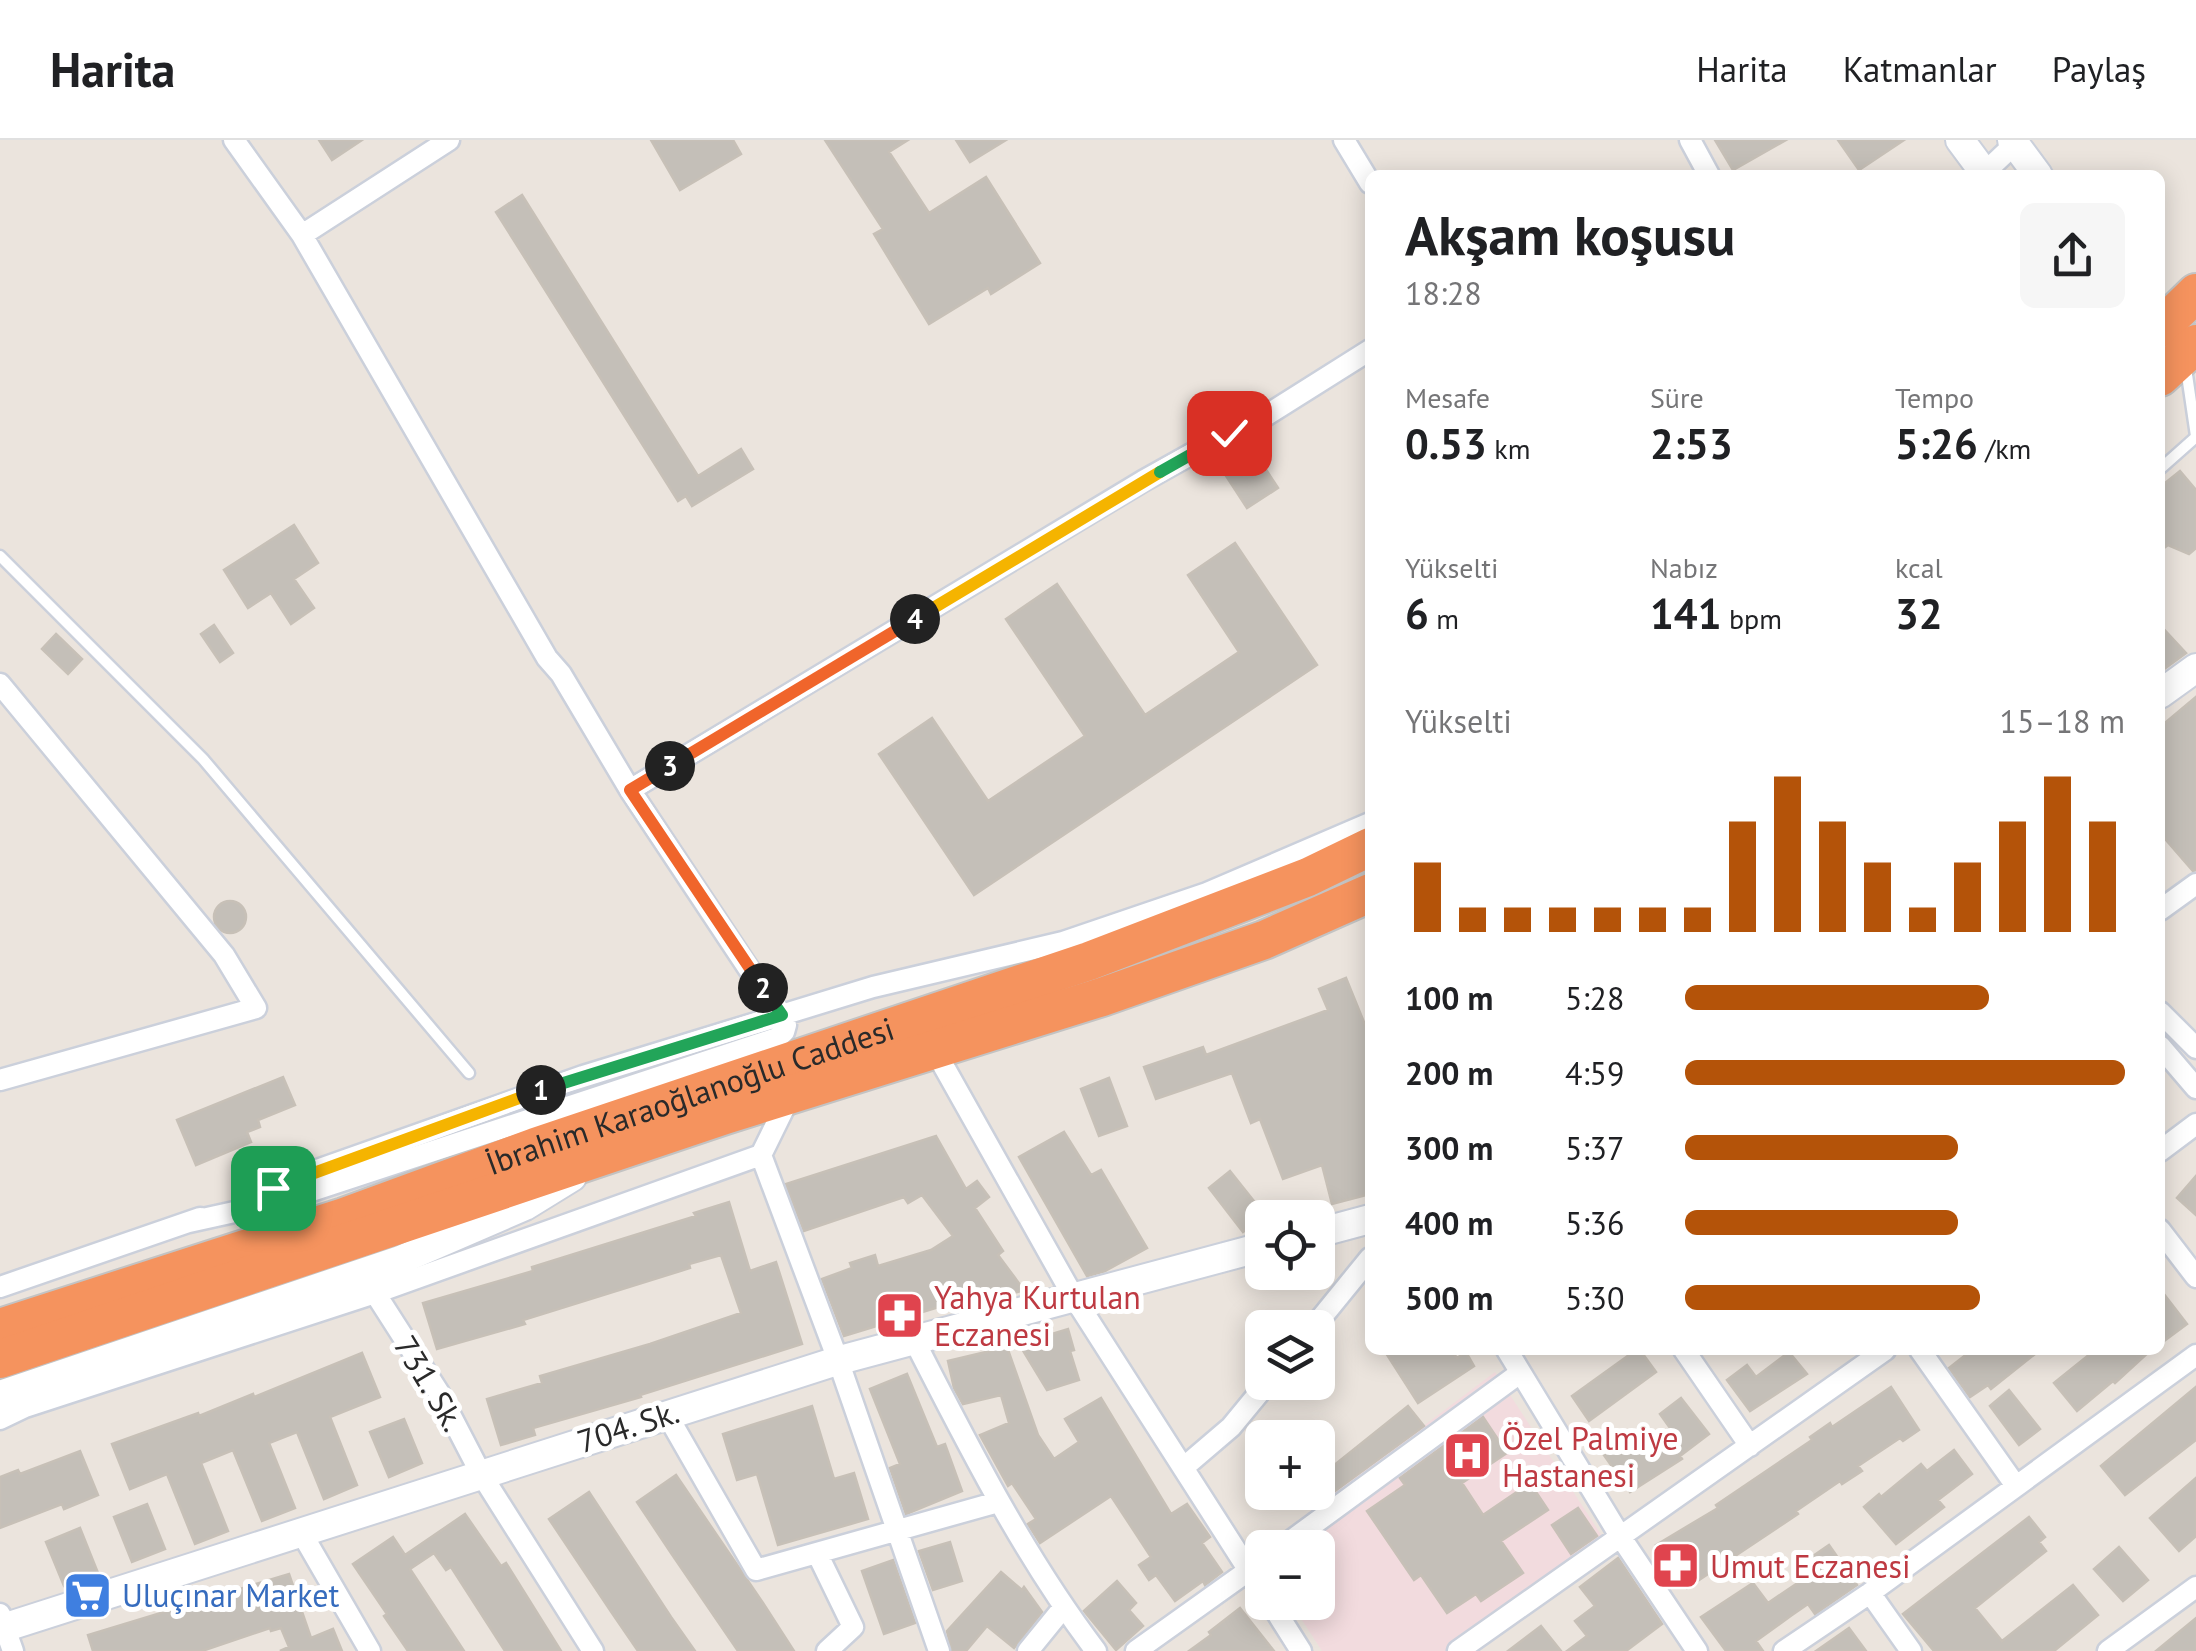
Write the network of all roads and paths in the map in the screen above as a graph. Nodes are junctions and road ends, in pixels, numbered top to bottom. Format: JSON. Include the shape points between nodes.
{"nodes":[{"id":1,"x":234,"y":140,"type":"edge"},
{"id":2,"x":449,"y":140,"type":"edge"},
{"id":3,"x":1344,"y":140,"type":"edge"},
{"id":4,"x":1690,"y":140,"type":"edge"},
{"id":5,"x":1960,"y":140,"type":"edge"},
{"id":6,"x":2015,"y":141,"type":"edge"},
{"id":7,"x":1706,"y":170,"type":"edge"},
{"id":8,"x":1981,"y":170,"type":"edge"},
{"id":9,"x":1988,"y":170,"type":"edge"},
{"id":10,"x":2035,"y":170,"type":"edge"},
{"id":11,"x":1365,"y":176,"type":"edge"},
{"id":12,"x":302,"y":235,"type":"junction"},
{"id":13,"x":2196,"y":293,"type":"edge"},
{"id":14,"x":2170,"y":343,"type":"edge"},
{"id":15,"x":1365,"y":353,"type":"edge"},
{"id":16,"x":2196,"y":437,"type":"edge"},
{"id":17,"x":2165,"y":465,"type":"edge"},
{"id":18,"x":0,"y":556,"type":"edge"},
{"id":19,"x":2196,"y":668,"type":"edge"},
{"id":20,"x":0,"y":684,"type":"edge"},
{"id":21,"x":2165,"y":690,"type":"edge"},
{"id":22,"x":630,"y":790,"type":"junction"},
{"id":23,"x":1365,"y":825,"type":"edge"},
{"id":24,"x":1365,"y":849,"type":"edge"},
{"id":25,"x":2196,"y":884,"type":"edge"},
{"id":26,"x":1365,"y":895,"type":"edge"},
{"id":27,"x":2165,"y":906,"type":"edge"},
{"id":28,"x":782,"y":1015,"type":"junction"},
{"id":29,"x":2165,"y":1017,"type":"edge"},
{"id":30,"x":2196,"y":1048,"type":"edge"},
{"id":31,"x":934,"y":1049,"type":"junction"},
{"id":32,"x":2165,"y":1052,"type":"edge"},
{"id":33,"x":468,"y":1073,"type":"dead end"},
{"id":34,"x":0,"y":1080,"type":"edge"},
{"id":35,"x":2196,"y":1088,"type":"edge"},
{"id":36,"x":790,"y":1096,"type":"junction"},
{"id":37,"x":501,"y":1104,"type":"junction"},
{"id":38,"x":2196,"y":1124,"type":"edge"},
{"id":39,"x":510,"y":1126,"type":"junction"},
{"id":40,"x":2165,"y":1147,"type":"edge"},
{"id":41,"x":612,"y":1153,"type":"junction"},
{"id":42,"x":762,"y":1155,"type":"junction"},
{"id":43,"x":1365,"y":1220,"type":"edge"},
{"id":44,"x":189,"y":1222,"type":"junction"},
{"id":45,"x":1335,"y":1228,"type":"edge"},
{"id":46,"x":2165,"y":1237,"type":"edge"},
{"id":47,"x":1245,"y":1251,"type":"edge"},
{"id":48,"x":1365,"y":1264,"type":"edge"},
{"id":49,"x":2196,"y":1277,"type":"edge"},
{"id":50,"x":0,"y":1287,"type":"edge"},
{"id":51,"x":375,"y":1293,"type":"junction"},
{"id":52,"x":1074,"y":1296,"type":"junction"},
{"id":53,"x":1328,"y":1310,"type":"edge"},
{"id":54,"x":0,"y":1328,"type":"edge"},
{"id":55,"x":914,"y":1340,"type":"junction"},
{"id":56,"x":1510,"y":1355,"type":"edge"},
{"id":57,"x":1687,"y":1355,"type":"edge"},
{"id":58,"x":1878,"y":1355,"type":"edge"},
{"id":59,"x":1924,"y":1355,"type":"edge"},
{"id":60,"x":2196,"y":1355,"type":"edge"},
{"id":61,"x":0,"y":1359,"type":"edge"},
{"id":62,"x":838,"y":1360,"type":"junction"},
{"id":63,"x":1520,"y":1373,"type":"junction"},
{"id":64,"x":0,"y":1395,"type":"edge"},
{"id":65,"x":1253,"y":1400,"type":"edge"},
{"id":66,"x":666,"y":1413,"type":"junction"},
{"id":67,"x":0,"y":1419,"type":"edge"},
{"id":68,"x":1750,"y":1446,"type":"junction"},
{"id":69,"x":1184,"y":1468,"type":"junction"},
{"id":70,"x":481,"y":1474,"type":"junction"},
{"id":71,"x":2016,"y":1486,"type":"junction"},
{"id":72,"x":998,"y":1502,"type":"junction"},
{"id":73,"x":1306,"y":1530,"type":"edge"},
{"id":74,"x":301,"y":1532,"type":"junction"},
{"id":75,"x":898,"y":1532,"type":"junction"},
{"id":76,"x":1620,"y":1536,"type":"junction"},
{"id":77,"x":1245,"y":1551,"type":"edge"},
{"id":78,"x":817,"y":1553,"type":"junction"},
{"id":79,"x":1245,"y":1574,"type":"edge"},
{"id":80,"x":2196,"y":1587,"type":"edge"},
{"id":81,"x":1870,"y":1593,"type":"junction"},
{"id":82,"x":1064,"y":1608,"type":"junction"},
{"id":83,"x":1281,"y":1620,"type":"edge"},
{"id":84,"x":4,"y":1630,"type":"edge"},
{"id":85,"x":370,"y":1651,"type":"edge"},
{"id":86,"x":593,"y":1651,"type":"edge"},
{"id":87,"x":827,"y":1651,"type":"edge"},
{"id":88,"x":939,"y":1651,"type":"edge"},
{"id":89,"x":1028,"y":1651,"type":"edge"},
{"id":90,"x":1096,"y":1651,"type":"edge"},
{"id":91,"x":1136,"y":1651,"type":"edge"},
{"id":92,"x":1301,"y":1651,"type":"edge"},
{"id":93,"x":1458,"y":1651,"type":"edge"},
{"id":94,"x":1698,"y":1651,"type":"edge"},
{"id":95,"x":1784,"y":1651,"type":"edge"},
{"id":96,"x":1911,"y":1651,"type":"edge"},
{"id":97,"x":2108,"y":1651,"type":"edge"}],
"edges":[{"from":1,"to":12,"type":"street"},
{"from":2,"to":12,"type":"street"},
{"from":3,"to":11,"type":"street"},
{"from":4,"to":7,"type":"street"},
{"from":5,"to":8,"type":"street"},
{"from":6,"to":9,"type":"street"},
{"from":6,"to":10,"type":"street"},
{"from":12,"to":22,"type":"street"},
{"from":13,"to":14,"type":"highway"},
{"from":14,"to":16,"type":"lane"},
{"from":15,"to":22,"type":"street"},
{"from":16,"to":17,"type":"lane"},
{"from":18,"to":33,"type":"lane","via":[[203,759]]},
{"from":19,"to":21,"type":"street"},
{"from":20,"to":34,"type":"street","via":[[224,955],[256,1008]]},
{"from":22,"to":28,"type":"street"},
{"from":23,"to":28,"type":"street","via":[[1207,893],[1064,942]]},
{"from":24,"to":54,"type":"highway","name":"İbrahim Karaoğlanoğlu Caddesi","via":[[1089,961]]},
{"from":25,"to":27,"type":"street"},
{"from":26,"to":31,"type":"highway","name":"İbrahim Karaoğlanoğlu Caddesi","via":[[1264,940]]},
{"from":28,"to":37,"type":"street"},
{"from":28,"to":39,"type":"street","via":[[784,1032],[777,1038]]},
{"from":29,"to":30,"type":"street"},
{"from":31,"to":36,"type":"highway","name":"İbrahim Karaoğlanoğlu Caddesi"},
{"from":31,"to":52,"type":"street"},
{"from":32,"to":35,"type":"street"},
{"from":36,"to":41,"type":"highway","name":"İbrahim Karaoğlanoğlu Caddesi"},
{"from":36,"to":42,"type":"street"},
{"from":37,"to":39,"type":"street"},
{"from":37,"to":44,"type":"street"},
{"from":38,"to":40,"type":"street"},
{"from":39,"to":44,"type":"street","via":[[287,1200]]},
{"from":41,"to":61,"type":"highway","name":"İbrahim Karaoğlanoğlu Caddesi"},
{"from":41,"to":64,"type":"street","via":[[525,1206],[436,1245]]},
{"from":42,"to":51,"type":"street"},
{"from":42,"to":62,"type":"street"},
{"from":43,"to":45,"type":"street"},
{"from":44,"to":50,"type":"street"},
{"from":46,"to":49,"type":"street"},
{"from":47,"to":52,"type":"street","name":"704. Sk."},
{"from":48,"to":53,"type":"street"},
{"from":51,"to":67,"type":"street"},
{"from":51,"to":70,"type":"street","name":"731. Sk.","via":[[440,1393]]},
{"from":52,"to":55,"type":"street","name":"704. Sk."},
{"from":52,"to":69,"type":"street"},
{"from":55,"to":62,"type":"street","name":"704. Sk."},
{"from":55,"to":72,"type":"street"},
{"from":56,"to":63,"type":"street"},
{"from":57,"to":68,"type":"street"},
{"from":58,"to":68,"type":"street"},
{"from":59,"to":71,"type":"street"},
{"from":60,"to":71,"type":"street"},
{"from":62,"to":66,"type":"street","name":"704. Sk."},
{"from":62,"to":75,"type":"street"},
{"from":63,"to":73,"type":"street"},
{"from":63,"to":76,"type":"street"},
{"from":65,"to":69,"type":"street"},
{"from":66,"to":70,"type":"street","name":"704. Sk."},
{"from":66,"to":78,"type":"street","via":[[756,1570]]},
{"from":68,"to":76,"type":"street"},
{"from":69,"to":77,"type":"street"},
{"from":70,"to":74,"type":"street","name":"704. Sk."},
{"from":70,"to":86,"type":"street","name":"731. Sk."},
{"from":71,"to":81,"type":"street"},
{"from":72,"to":75,"type":"street"},
{"from":72,"to":82,"type":"street"},
{"from":74,"to":84,"type":"street","name":"704. Sk."},
{"from":74,"to":85,"type":"street"},
{"from":75,"to":78,"type":"street"},
{"from":75,"to":88,"type":"street"},
{"from":76,"to":93,"type":"street"},
{"from":76,"to":94,"type":"street"},
{"from":78,"to":87,"type":"street","via":[[854,1627]]},
{"from":79,"to":91,"type":"street"},
{"from":80,"to":97,"type":"street"},
{"from":81,"to":95,"type":"street"},
{"from":81,"to":96,"type":"street"},
{"from":82,"to":89,"type":"street"},
{"from":82,"to":90,"type":"street"},
{"from":83,"to":92,"type":"street"}]}
